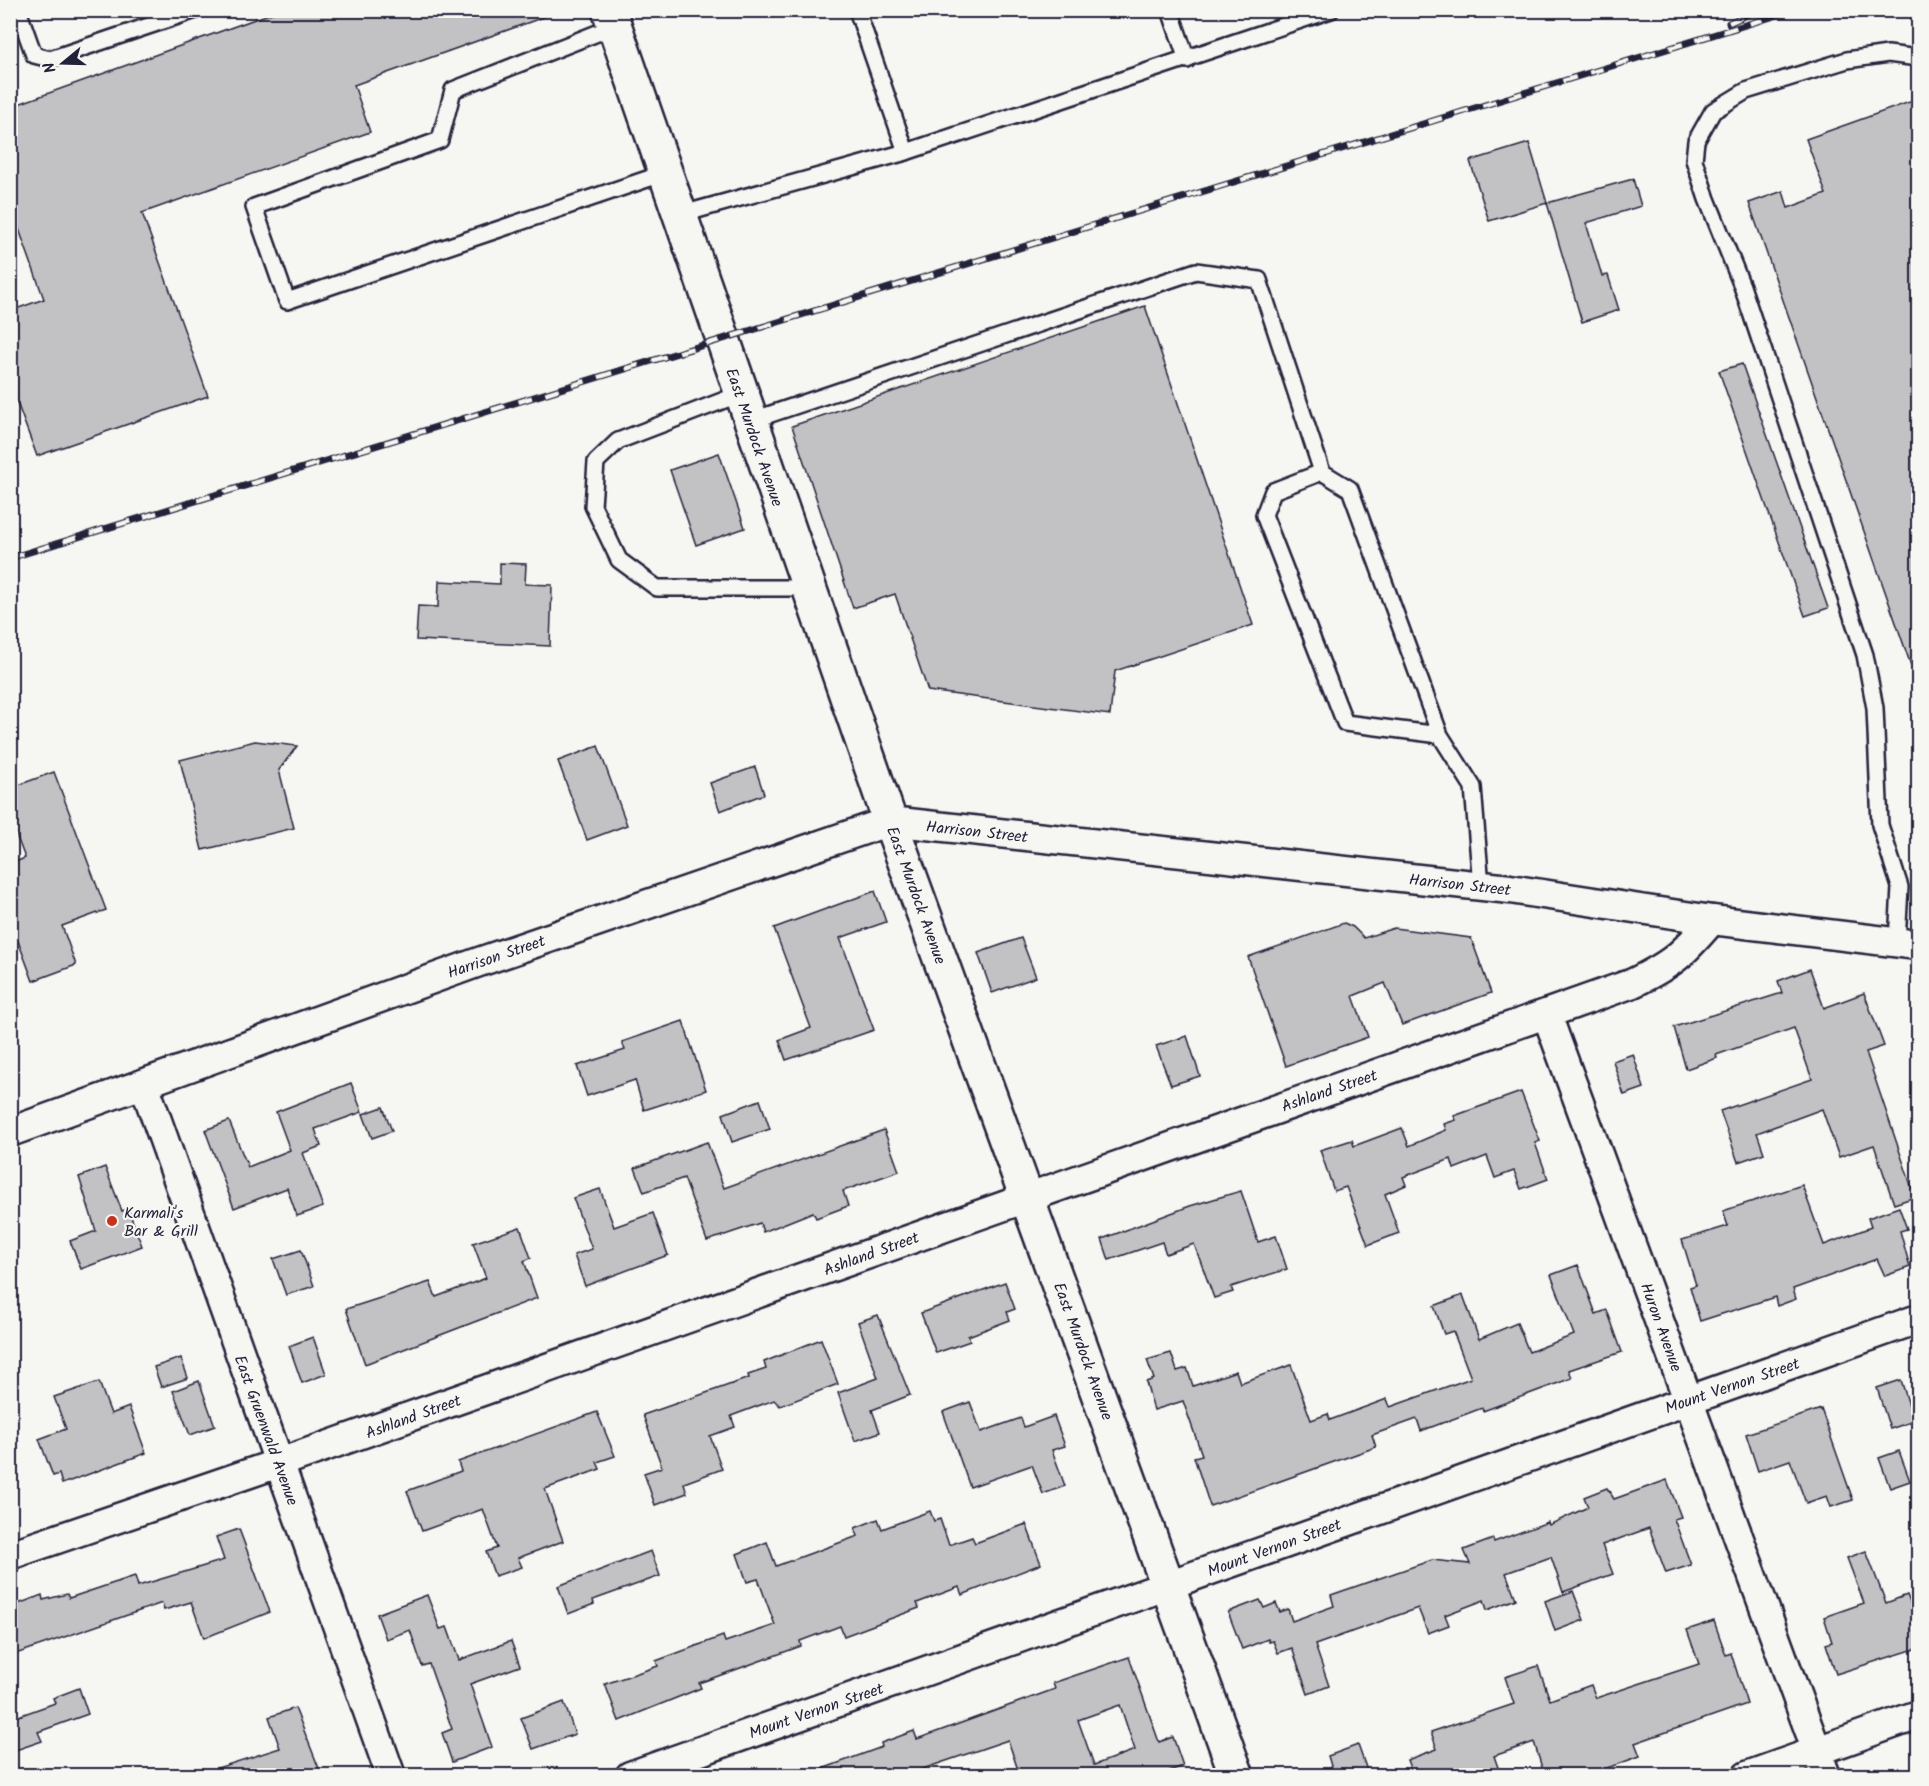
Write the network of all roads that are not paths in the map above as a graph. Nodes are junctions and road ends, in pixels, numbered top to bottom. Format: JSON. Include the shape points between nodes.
{"nodes":[{"id":1,"x":18,"y":10,"type":"edge"},
{"id":2,"x":196,"y":10,"type":"edge"},
{"id":3,"x":858,"y":10,"type":"edge"},
{"id":4,"x":1170,"y":10,"type":"edge"},
{"id":5,"x":1331,"y":10,"type":"edge"},
{"id":6,"x":612,"y":18,"type":"edge"},
{"id":7,"x":1918,"y":58,"type":"edge"},
{"id":8,"x":1187,"y":60,"type":"junction"},
{"id":9,"x":906,"y":152,"type":"junction"},
{"id":10,"x":665,"y":173,"type":"junction"},
{"id":11,"x":679,"y":214,"type":"junction"},
{"id":12,"x":745,"y":407,"type":"junction"},
{"id":13,"x":1322,"y":472,"type":"junction"},
{"id":14,"x":808,"y":588,"type":"junction"},
{"id":15,"x":1440,"y":735,"type":"junction"},
{"id":16,"x":890,"y":821,"type":"junction"},
{"id":17,"x":1481,"y":886,"type":"junction"},
{"id":18,"x":1713,"y":920,"type":"junction"},
{"id":19,"x":1908,"y":944,"type":"edge"},
{"id":20,"x":1546,"y":1015,"type":"junction"},
{"id":21,"x":144,"y":1084,"type":"junction"},
{"id":22,"x":10,"y":1132,"type":"edge"},
{"id":23,"x":1028,"y":1197,"type":"junction"},
{"id":24,"x":1918,"y":1319,"type":"edge"},
{"id":25,"x":1689,"y":1400,"type":"junction"},
{"id":26,"x":279,"y":1463,"type":"junction"},
{"id":27,"x":10,"y":1555,"type":"edge"},
{"id":28,"x":1169,"y":1584,"type":"junction"},
{"id":29,"x":1918,"y":1715,"type":"edge"},
{"id":30,"x":1822,"y":1763,"type":"edge"},
{"id":31,"x":391,"y":1776,"type":"edge"},
{"id":32,"x":630,"y":1776,"type":"edge"},
{"id":33,"x":1237,"y":1776,"type":"edge"},
{"id":34,"x":1747,"y":1776,"type":"edge"}],
"edges":[{"from":1,"to":2,"type":"lane","via":[[34,55],[50,60]]},
{"from":3,"to":9,"type":"lane"},
{"from":4,"to":8,"type":"lane"},
{"from":5,"to":8,"type":"lane"},
{"from":6,"to":10,"type":"main road","name":"East Murdock Avenue"},
{"from":6,"to":10,"type":"lane","via":[[453,90],[440,140],[254,207],[287,301]]},
{"from":7,"to":19,"type":"lane","via":[[1888,54],[1847,60],[1746,91],[1713,111],[1696,141],[1694,160],[1742,286],[1865,655],[1875,708],[1880,825],[1900,888]]},
{"from":8,"to":9,"type":"lane"},
{"from":9,"to":11,"type":"lane"},
{"from":10,"to":11,"type":"main road","name":"East Murdock Avenue"},
{"from":11,"to":12,"type":"main road","name":"East Murdock Avenue"},
{"from":12,"to":13,"type":"lane","via":[[1196,271],[1259,280]]},
{"from":12,"to":14,"type":"main road","name":"East Murdock Avenue"},
{"from":12,"to":14,"type":"lane","via":[[618,441],[596,462],[593,506],[620,560],[657,588]]},
{"from":13,"to":15,"type":"lane","via":[[1350,489]]},
{"from":13,"to":15,"type":"lane","via":[[1273,491],[1264,515],[1345,723]]},
{"from":14,"to":16,"type":"main road","name":"East Murdock Avenue"},
{"from":15,"to":17,"type":"lane","via":[[1473,787]]},
{"from":16,"to":17,"type":"street","name":"Harrison Street"},
{"from":16,"to":21,"type":"street","name":"Harrison Street","via":[[479,962]]},
{"from":16,"to":23,"type":"main road","name":"East Murdock Avenue"},
{"from":17,"to":18,"type":"street","name":"Harrison Street"},
{"from":18,"to":19,"type":"street","name":"Harrison Street"},
{"from":18,"to":20,"type":"street","name":"Ashland Street","via":[[1668,966]]},
{"from":20,"to":23,"type":"street","name":"Ashland Street"},
{"from":20,"to":25,"type":"street","name":"Huron Avenue"},
{"from":21,"to":22,"type":"street","name":"Harrison Street"},
{"from":21,"to":26,"type":"street","name":"East Gruenwald Avenue"},
{"from":23,"to":26,"type":"street","name":"Ashland Street"},
{"from":23,"to":28,"type":"main road","name":"East Murdock Avenue"},
{"from":24,"to":25,"type":"street","name":"Mount Vernon Street"},
{"from":25,"to":28,"type":"street","name":"Mount Vernon Street"},
{"from":25,"to":30,"type":"street","name":"Huron Avenue"},
{"from":26,"to":27,"type":"street","name":"Ashland Street"},
{"from":26,"to":31,"type":"street","name":"East Gruenwald Avenue"},
{"from":28,"to":32,"type":"street","name":"Mount Vernon Street"},
{"from":28,"to":33,"type":"main road","name":"East Murdock Avenue"},
{"from":29,"to":30,"type":"street"},
{"from":30,"to":34,"type":"street"}]}
